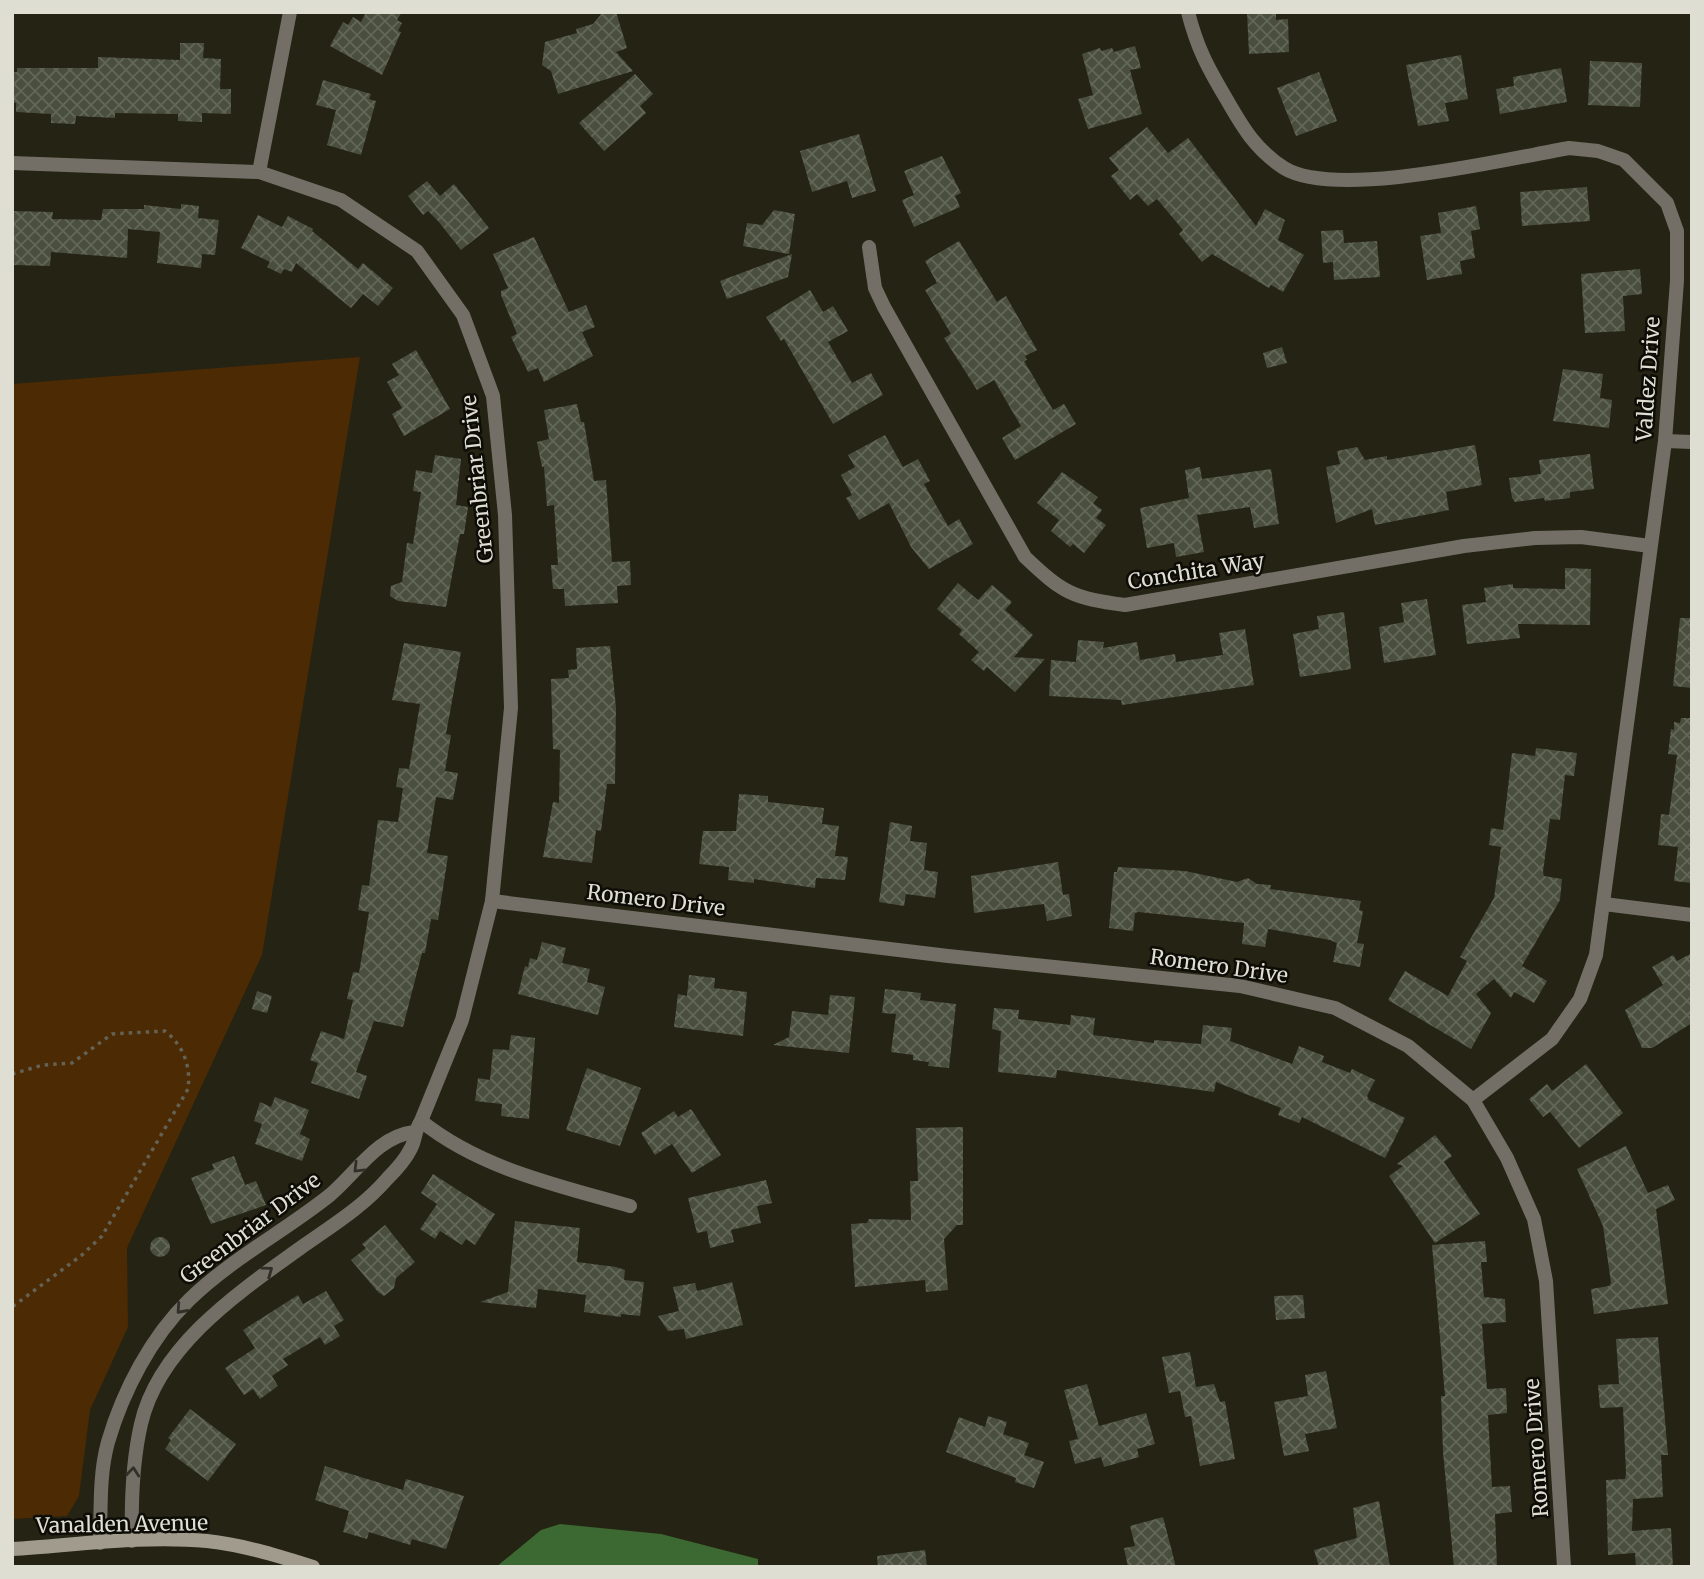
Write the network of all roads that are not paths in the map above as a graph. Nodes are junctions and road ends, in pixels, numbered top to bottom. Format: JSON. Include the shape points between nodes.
{"nodes":[{"id":1,"x":290,"y":12,"type":"edge"},
{"id":2,"x":1188,"y":12,"type":"edge"},
{"id":3,"x":12,"y":163,"type":"edge"},
{"id":4,"x":259,"y":172,"type":"junction"},
{"id":5,"x":869,"y":247,"type":"dead end"},
{"id":6,"x":1665,"y":441,"type":"junction"},
{"id":7,"x":1692,"y":442,"type":"edge"},
{"id":8,"x":1650,"y":546,"type":"junction"},
{"id":9,"x":492,"y":901,"type":"junction"},
{"id":10,"x":1604,"y":904,"type":"junction"},
{"id":11,"x":1692,"y":915,"type":"edge"},
{"id":12,"x":1472,"y":1100,"type":"junction"},
{"id":13,"x":417,"y":1127,"type":"junction"},
{"id":14,"x":629,"y":1206,"type":"dead end"},
{"id":15,"x":132,"y":1541,"type":"junction"},
{"id":16,"x":100,"y":1543,"type":"junction"},
{"id":17,"x":12,"y":1549,"type":"edge"},
{"id":18,"x":313,"y":1567,"type":"edge"},
{"id":19,"x":1564,"y":1567,"type":"edge"}],
"edges":[{"from":1,"to":4,"type":"street"},
{"from":2,"to":6,"type":"street","name":"Valdez Drive","via":[[1198,50],[1252,143],[1286,169],[1320,180],[1361,182],[1569,148],[1598,150],[1634,168],[1667,203],[1677,231]]},
{"from":3,"to":4,"type":"street","name":"Greenbriar Drive"},
{"from":4,"to":9,"type":"street","name":"Greenbriar Drive","via":[[341,200],[417,251],[463,315],[493,396],[505,515],[511,708]]},
{"from":5,"to":8,"type":"street","name":"Conchita Way","via":[[875,288],[884,307],[1025,557],[1058,588],[1090,601],[1125,605],[1464,546],[1535,538],[1581,537]]},
{"from":6,"to":7,"type":"street"},
{"from":6,"to":8,"type":"street","name":"Valdez Drive"},
{"from":8,"to":10,"type":"street","name":"Valdez Drive"},
{"from":9,"to":12,"type":"street","name":"Romero Drive","via":[[1240,986],[1335,1008],[1408,1046]]},
{"from":9,"to":13,"type":"street","name":"Greenbriar Drive","via":[[462,1020]]},
{"from":10,"to":11,"type":"street"},
{"from":10,"to":12,"type":"street","name":"Valdez Drive","via":[[1596,955],[1580,999],[1552,1038]]},
{"from":12,"to":19,"type":"street","name":"Romero Drive","via":[[1507,1158],[1537,1232],[1546,1281]]},
{"from":13,"to":14,"type":"street","via":[[501,1167]]},
{"from":15,"to":13,"type":"street","name":"Greenbriar Drive","one_way":true,"via":[[133,1469],[141,1421],[160,1380],[189,1339],[230,1299],[364,1203],[412,1149]]},
{"from":13,"to":16,"type":"street","name":"Greenbriar Drive","one_way":true,"via":[[387,1141],[330,1195],[213,1280],[172,1319],[133,1380],[108,1444]]},
{"from":15,"to":16,"type":"main road","name":"Vanalden Avenue"},
{"from":15,"to":18,"type":"main road","name":"Vanalden Avenue","via":[[219,1543]]},
{"from":16,"to":17,"type":"main road","name":"Vanalden Avenue"}]}
